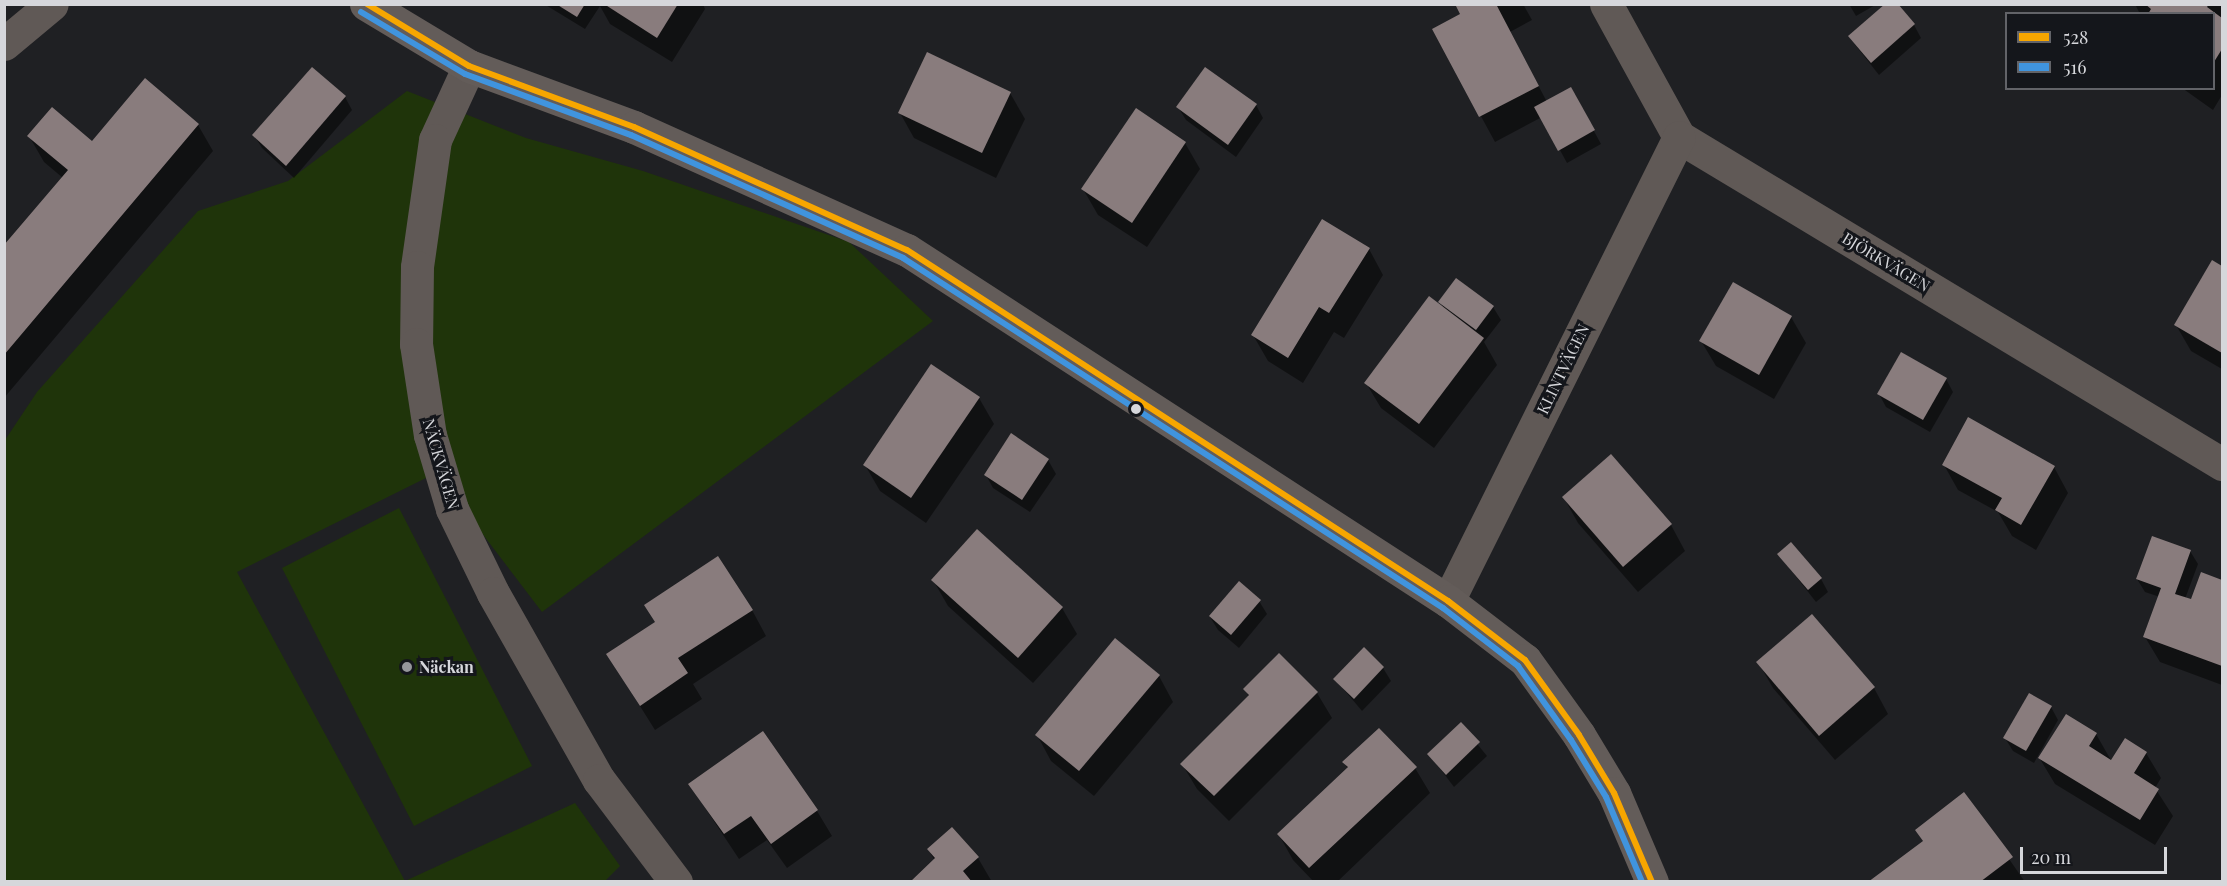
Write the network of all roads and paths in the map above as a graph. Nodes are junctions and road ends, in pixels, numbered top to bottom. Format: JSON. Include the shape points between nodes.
{"nodes":[{"id":1,"x":52,"y":4,"type":"edge"},
{"id":2,"x":366,"y":4,"type":"edge"},
{"id":3,"x":1606,"y":4,"type":"edge"},
{"id":4,"x":4,"y":44,"type":"edge"},
{"id":5,"x":470,"y":66,"type":"junction"},
{"id":6,"x":1679,"y":137,"type":"junction"},
{"id":7,"x":2223,"y":464,"type":"edge"},
{"id":8,"x":1448,"y":601,"type":"junction"},
{"id":9,"x":676,"y":882,"type":"edge"},
{"id":10,"x":1652,"y":882,"type":"edge"}],
"edges":[{"from":1,"to":4,"type":"street"},
{"from":2,"to":5,"type":"street"},
{"from":3,"to":6,"type":"street"},
{"from":5,"to":8,"type":"street","via":[[634,127],[907,250]]},
{"from":5,"to":9,"type":"street","name":"NÄCKVÄGEN","via":[[435,140],[417,267],[416,344],[430,435],[452,509],[493,593],[599,780]]},
{"from":6,"to":7,"type":"street","name":"BJÖRKVÄGEN"},
{"from":6,"to":8,"type":"street","name":"KLINTVÄGEN"},
{"from":8,"to":10,"type":"street","via":[[1525,660],[1579,735],[1614,793]]}]}
